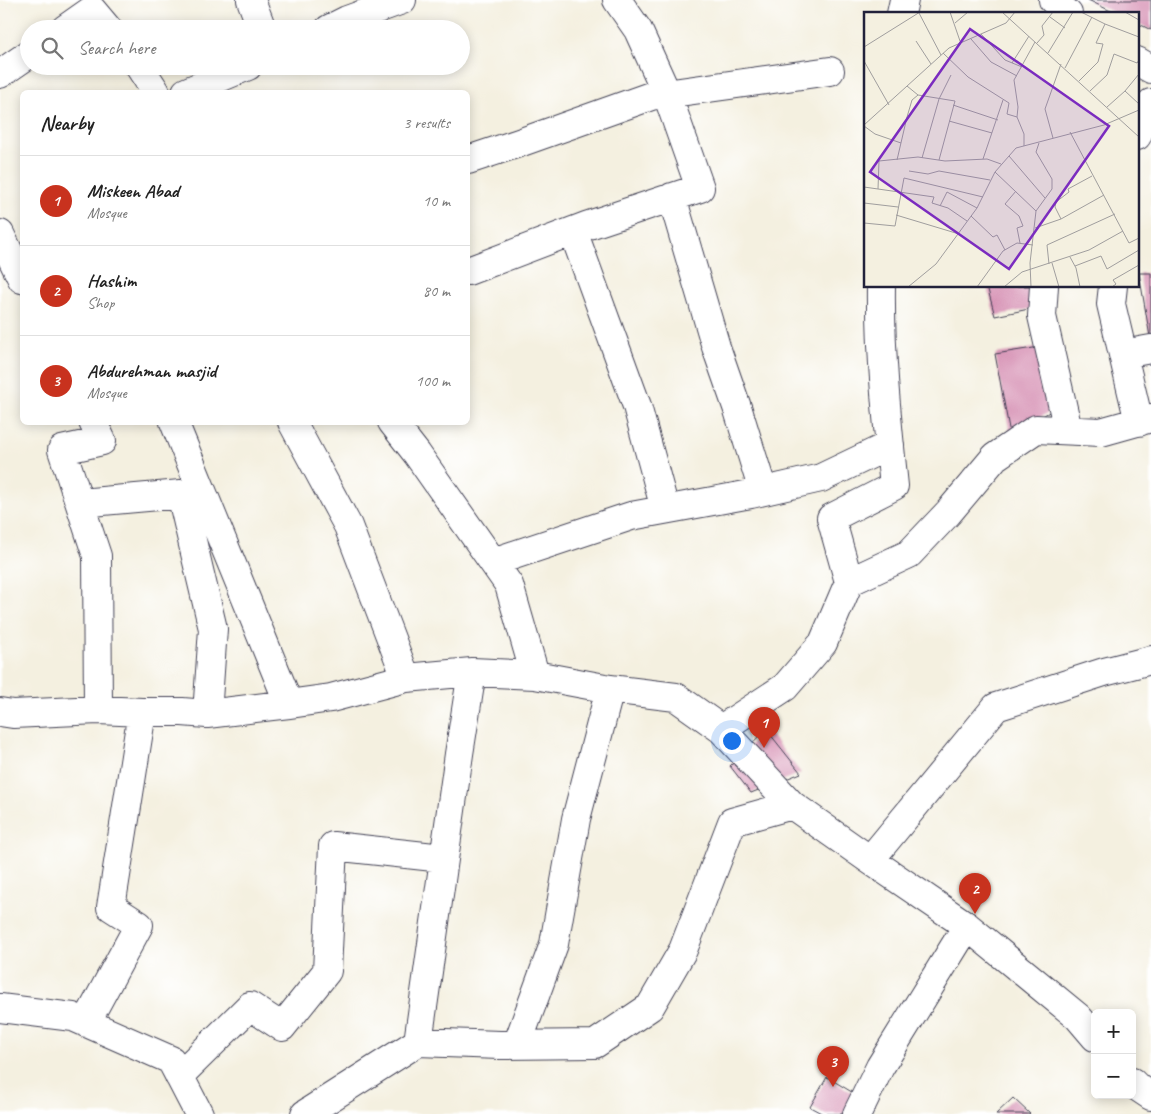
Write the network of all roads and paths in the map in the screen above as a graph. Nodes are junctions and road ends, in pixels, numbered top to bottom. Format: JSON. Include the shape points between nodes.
{"nodes":[{"id":1,"x":251,"y":0,"type":"edge"},
{"id":2,"x":402,"y":0,"type":"edge"},
{"id":3,"x":617,"y":0,"type":"edge"},
{"id":4,"x":1053,"y":0,"type":"edge"},
{"id":5,"x":1066,"y":12,"type":"edge"},
{"id":6,"x":78,"y":20,"type":"edge"},
{"id":7,"x":100,"y":20,"type":"edge"},
{"id":8,"x":259,"y":20,"type":"edge"},
{"id":9,"x":347,"y":20,"type":"edge"},
{"id":10,"x":20,"y":60,"type":"edge"},
{"id":11,"x":1138,"y":62,"type":"edge"},
{"id":12,"x":1151,"y":69,"type":"edge"},
{"id":13,"x":830,"y":71,"type":"dead end"},
{"id":14,"x":0,"y":74,"type":"edge"},
{"id":15,"x":145,"y":75,"type":"edge"},
{"id":16,"x":227,"y":75,"type":"edge"},
{"id":17,"x":155,"y":90,"type":"edge"},
{"id":18,"x":191,"y":90,"type":"edge"},
{"id":19,"x":667,"y":94,"type":"junction"},
{"id":20,"x":1151,"y":103,"type":"edge"},
{"id":21,"x":1138,"y":134,"type":"edge"},
{"id":22,"x":470,"y":159,"type":"edge"},
{"id":23,"x":672,"y":197,"type":"junction"},
{"id":24,"x":572,"y":231,"type":"junction"},
{"id":25,"x":7,"y":238,"type":"edge"},
{"id":26,"x":470,"y":270,"type":"edge"},
{"id":27,"x":20,"y":274,"type":"edge"},
{"id":28,"x":881,"y":288,"type":"edge"},
{"id":29,"x":1044,"y":288,"type":"edge"},
{"id":30,"x":1113,"y":288,"type":"edge"},
{"id":31,"x":1151,"y":348,"type":"edge"},
{"id":32,"x":1123,"y":354,"type":"junction"},
{"id":33,"x":1145,"y":420,"type":"edge"},
{"id":34,"x":94,"y":425,"type":"edge"},
{"id":35,"x":175,"y":425,"type":"edge"},
{"id":36,"x":294,"y":425,"type":"edge"},
{"id":37,"x":394,"y":425,"type":"edge"},
{"id":38,"x":1068,"y":430,"type":"junction"},
{"id":39,"x":890,"y":445,"type":"junction"},
{"id":40,"x":763,"y":491,"type":"junction"},
{"id":41,"x":80,"y":503,"type":"junction"},
{"id":42,"x":665,"y":509,"type":"junction"},
{"id":43,"x":493,"y":562,"type":"junction"},
{"id":44,"x":849,"y":582,"type":"junction"},
{"id":45,"x":1151,"y":660,"type":"edge"},
{"id":46,"x":472,"y":672,"type":"junction"},
{"id":47,"x":535,"y":675,"type":"junction"},
{"id":48,"x":406,"y":678,"type":"junction"},
{"id":49,"x":610,"y":689,"type":"junction"},
{"id":50,"x":289,"y":704,"type":"junction"},
{"id":51,"x":98,"y":710,"type":"junction"},
{"id":52,"x":0,"y":712,"type":"edge"},
{"id":53,"x":142,"y":712,"type":"junction"},
{"id":54,"x":207,"y":714,"type":"junction"},
{"id":55,"x":721,"y":729,"type":"junction"},
{"id":56,"x":792,"y":804,"type":"junction"},
{"id":57,"x":443,"y":858,"type":"junction"},
{"id":58,"x":870,"y":860,"type":"junction"},
{"id":59,"x":966,"y":926,"type":"junction"},
{"id":60,"x":0,"y":1008,"type":"edge"},
{"id":61,"x":86,"y":1023,"type":"junction"},
{"id":62,"x":1091,"y":1032,"type":"edge"},
{"id":63,"x":418,"y":1042,"type":"junction"},
{"id":64,"x":517,"y":1045,"type":"junction"},
{"id":65,"x":179,"y":1076,"type":"junction"},
{"id":66,"x":1136,"y":1086,"type":"edge"},
{"id":67,"x":1151,"y":1096,"type":"edge"},
{"id":68,"x":320,"y":1111,"type":"edge"},
{"id":69,"x":200,"y":1114,"type":"edge"},
{"id":70,"x":857,"y":1114,"type":"edge"}],
"edges":[{"from":1,"to":8,"type":"street"},
{"from":2,"to":9,"type":"street"},
{"from":3,"to":19,"type":"street","via":[[638,30]]},
{"from":4,"to":5,"type":"street"},
{"from":6,"to":7,"type":"street","via":[[92,10]]},
{"from":10,"to":14,"type":"street"},
{"from":11,"to":12,"type":"street"},
{"from":13,"to":19,"type":"street"},
{"from":15,"to":17,"type":"street"},
{"from":16,"to":18,"type":"street"},
{"from":19,"to":22,"type":"street","via":[[651,96]]},
{"from":19,"to":23,"type":"street","via":[[700,188]]},
{"from":20,"to":21,"type":"street"},
{"from":23,"to":24,"type":"street"},
{"from":23,"to":40,"type":"street"},
{"from":24,"to":26,"type":"street"},
{"from":24,"to":42,"type":"street","via":[[637,406]]},
{"from":25,"to":27,"type":"street"},
{"from":28,"to":39,"type":"street","via":[[880,327]]},
{"from":29,"to":38,"type":"street","via":[[1042,316]]},
{"from":30,"to":32,"type":"street","via":[[1111,304]]},
{"from":31,"to":32,"type":"street"},
{"from":32,"to":33,"type":"street"},
{"from":33,"to":38,"type":"street","via":[[1101,432]]},
{"from":34,"to":41,"type":"street","via":[[102,440],[62,450]]},
{"from":35,"to":50,"type":"street"},
{"from":36,"to":48,"type":"street","via":[[348,526]]},
{"from":37,"to":43,"type":"street"},
{"from":38,"to":44,"type":"street","via":[[1036,429],[994,457],[909,554]]},
{"from":39,"to":40,"type":"street","via":[[821,478]]},
{"from":39,"to":44,"type":"street","via":[[894,486],[831,518]]},
{"from":40,"to":42,"type":"street"},
{"from":41,"to":51,"type":"street","via":[[97,556]]},
{"from":41,"to":54,"type":"street","via":[[181,494],[213,629]]},
{"from":42,"to":43,"type":"street","via":[[630,516]]},
{"from":43,"to":47,"type":"street","via":[[509,585]]},
{"from":44,"to":55,"type":"street","via":[[823,643],[785,687]]},
{"from":45,"to":58,"type":"street","via":[[996,707]]},
{"from":46,"to":47,"type":"street"},
{"from":46,"to":48,"type":"street"},
{"from":46,"to":57,"type":"street"},
{"from":47,"to":49,"type":"street"},
{"from":48,"to":50,"type":"street","via":[[331,698]]},
{"from":49,"to":55,"type":"street","via":[[676,697]]},
{"from":49,"to":64,"type":"street","via":[[576,819],[554,944]]},
{"from":50,"to":54,"type":"street"},
{"from":51,"to":52,"type":"street"},
{"from":51,"to":53,"type":"street"},
{"from":53,"to":54,"type":"street"},
{"from":53,"to":61,"type":"street","via":[[111,908],[139,925]]},
{"from":55,"to":56,"type":"street"},
{"from":56,"to":58,"type":"street"},
{"from":56,"to":64,"type":"street","via":[[732,822],[683,950],[650,1006],[595,1044]]},
{"from":57,"to":63,"type":"street"},
{"from":57,"to":65,"type":"street","via":[[333,846],[327,971],[282,1027],[250,1006]]},
{"from":58,"to":59,"type":"street"},
{"from":59,"to":62,"type":"street","via":[[1078,1017]]},
{"from":59,"to":70,"type":"street","via":[[880,1068]]},
{"from":60,"to":61,"type":"street","via":[[73,1017]]},
{"from":61,"to":65,"type":"street","via":[[171,1060]]},
{"from":63,"to":64,"type":"street"},
{"from":63,"to":68,"type":"street"},
{"from":65,"to":69,"type":"street"},
{"from":66,"to":67,"type":"street"}]}
